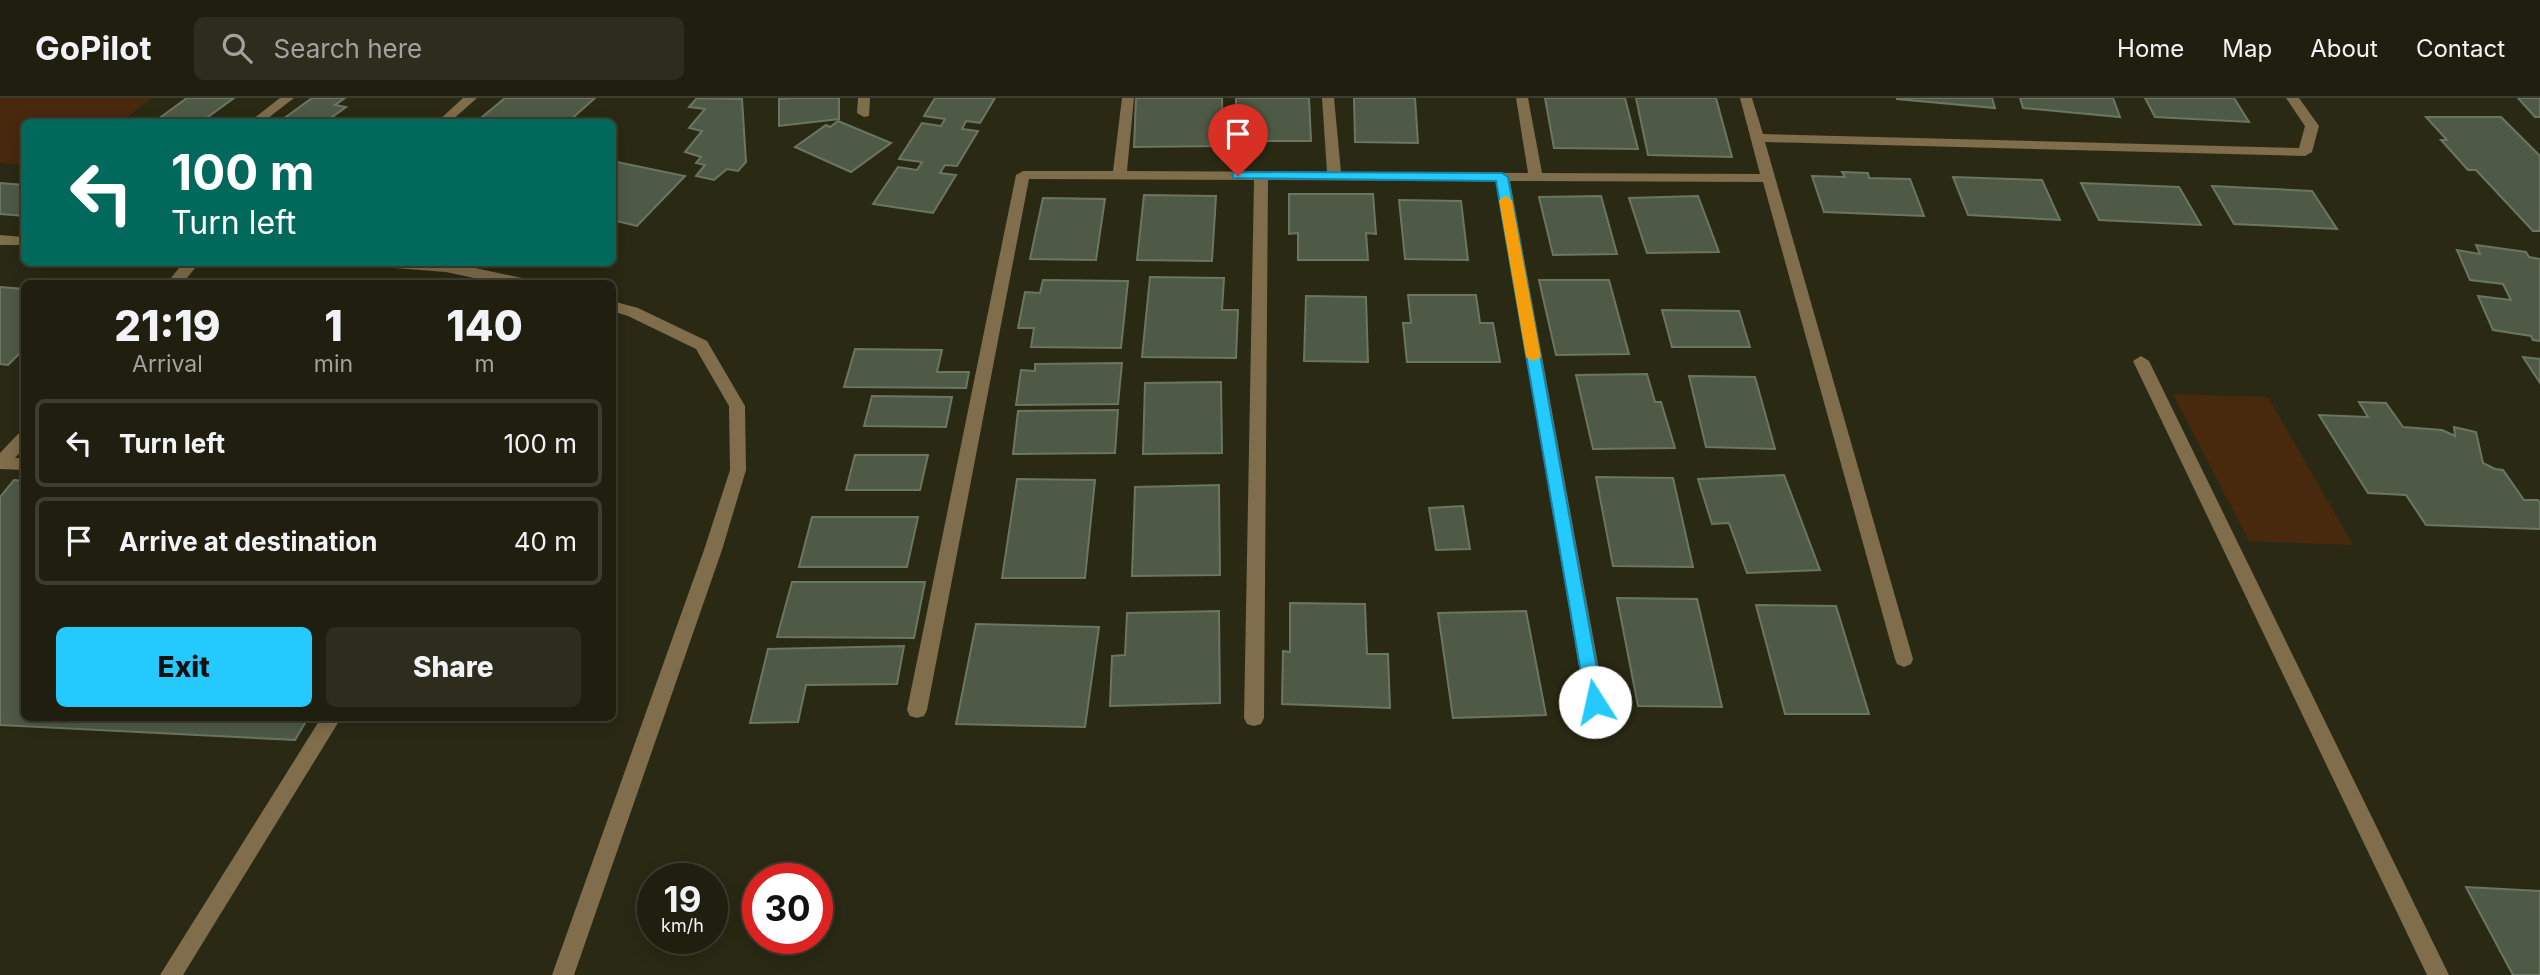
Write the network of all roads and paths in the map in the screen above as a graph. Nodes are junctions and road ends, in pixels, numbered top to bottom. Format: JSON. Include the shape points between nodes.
{"nodes":[{"id":1,"x":288,"y":98,"type":"edge"},
{"id":2,"x":471,"y":98,"type":"edge"},
{"id":3,"x":863,"y":98,"type":"edge"},
{"id":4,"x":1128,"y":98,"type":"edge"},
{"id":5,"x":1328,"y":98,"type":"edge"},
{"id":6,"x":1522,"y":98,"type":"edge"},
{"id":7,"x":1746,"y":98,"type":"edge"},
{"id":8,"x":2292,"y":98,"type":"edge"},
{"id":9,"x":864,"y":113,"type":"dead end"},
{"id":10,"x":259,"y":119,"type":"edge"},
{"id":11,"x":446,"y":119,"type":"edge"},
{"id":12,"x":1759,"y":138,"type":"junction"},
{"id":13,"x":1120,"y":173,"type":"junction"},
{"id":14,"x":1261,"y":176,"type":"junction"},
{"id":15,"x":1334,"y":176,"type":"junction"},
{"id":16,"x":1502,"y":177,"type":"junction"},
{"id":17,"x":1536,"y":177,"type":"junction"},
{"id":18,"x":1770,"y":178,"type":"junction"},
{"id":19,"x":0,"y":240,"type":"edge"},
{"id":20,"x":21,"y":241,"type":"edge"},
{"id":21,"x":189,"y":266,"type":"edge"},
{"id":22,"x":433,"y":266,"type":"edge"},
{"id":23,"x":177,"y":280,"type":"edge"},
{"id":24,"x":508,"y":280,"type":"edge"},
{"id":25,"x":616,"y":307,"type":"edge"},
{"id":26,"x":2141,"y":361,"type":"dead end"},
{"id":27,"x":21,"y":441,"type":"edge"},
{"id":28,"x":0,"y":463,"type":"edge"},
{"id":29,"x":21,"y":464,"type":"edge"},
{"id":30,"x":1904,"y":659,"type":"dead end"},
{"id":31,"x":1595,"y":702,"type":"dead end"},
{"id":32,"x":917,"y":710,"type":"dead end"},
{"id":33,"x":1254,"y":718,"type":"dead end"},
{"id":34,"x":329,"y":721,"type":"edge"},
{"id":35,"x":171,"y":975,"type":"edge"},
{"id":36,"x":562,"y":975,"type":"edge"},
{"id":37,"x":2438,"y":975,"type":"edge"}],
"edges":[{"from":1,"to":10,"type":"street"},
{"from":2,"to":11,"type":"street"},
{"from":3,"to":9,"type":"street"},
{"from":4,"to":13,"type":"street"},
{"from":5,"to":15,"type":"street"},
{"from":6,"to":17,"type":"street"},
{"from":7,"to":12,"type":"street"},
{"from":8,"to":12,"type":"street","via":[[2312,126],[2305,152]]},
{"from":12,"to":18,"type":"street"},
{"from":13,"to":14,"type":"street"},
{"from":13,"to":32,"type":"street","via":[[1023,175]]},
{"from":14,"to":15,"type":"street"},
{"from":14,"to":33,"type":"street"},
{"from":15,"to":16,"type":"street"},
{"from":16,"to":17,"type":"street"},
{"from":16,"to":31,"type":"street"},
{"from":17,"to":18,"type":"street"},
{"from":18,"to":30,"type":"street"},
{"from":19,"to":20,"type":"street"},
{"from":21,"to":23,"type":"street"},
{"from":22,"to":24,"type":"street"},
{"from":25,"to":36,"type":"street","via":[[702,345],[737,406],[737,470],[713,550]]},
{"from":26,"to":37,"type":"street"},
{"from":27,"to":28,"type":"street"},
{"from":28,"to":29,"type":"street"},
{"from":34,"to":35,"type":"street"}]}
